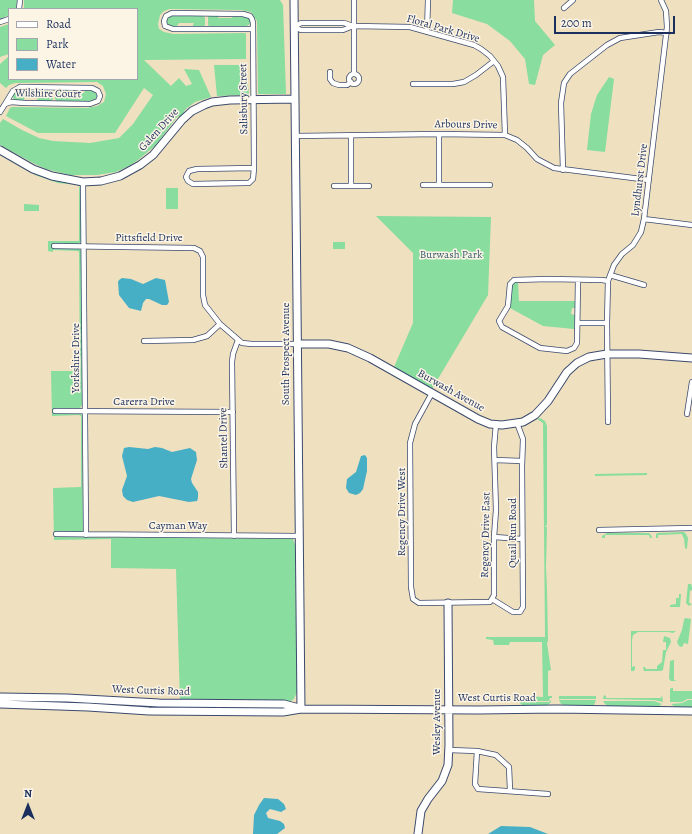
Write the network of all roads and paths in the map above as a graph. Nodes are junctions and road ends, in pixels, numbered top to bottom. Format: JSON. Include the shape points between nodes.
{"nodes":[{"id":1,"x":294,"y":0,"type":"edge"},
{"id":2,"x":354,"y":0,"type":"edge"},
{"id":3,"x":428,"y":0,"type":"edge"},
{"id":4,"x":573,"y":0,"type":"edge"},
{"id":5,"x":661,"y":0,"type":"edge"},
{"id":6,"x":564,"y":8,"type":"dead end"},
{"id":7,"x":324,"y":23,"type":"junction"},
{"id":8,"x":353,"y":26,"type":"junction"},
{"id":9,"x":294,"y":27,"type":"junction"},
{"id":10,"x":252,"y":29,"type":"junction"},
{"id":11,"x":324,"y":30,"type":"junction"},
{"id":12,"x":427,"y":32,"type":"junction"},
{"id":13,"x":667,"y":33,"type":"junction"},
{"id":14,"x":494,"y":61,"type":"junction"},
{"id":15,"x":330,"y":72,"type":"dead end"},
{"id":16,"x":354,"y":74,"type":"junction"},
{"id":17,"x":351,"y":82,"type":"junction"},
{"id":18,"x":413,"y":84,"type":"dead end"},
{"id":19,"x":294,"y":99,"type":"junction"},
{"id":20,"x":253,"y":100,"type":"junction"},
{"id":21,"x":5,"y":104,"type":"junction"},
{"id":22,"x":0,"y":112,"type":"edge"},
{"id":23,"x":438,"y":134,"type":"junction"},
{"id":24,"x":351,"y":135,"type":"junction"},
{"id":25,"x":506,"y":135,"type":"junction"},
{"id":26,"x":296,"y":136,"type":"junction"},
{"id":27,"x":0,"y":150,"type":"edge"},
{"id":28,"x":254,"y":168,"type":"junction"},
{"id":29,"x":563,"y":170,"type":"junction"},
{"id":30,"x":649,"y":180,"type":"junction"},
{"id":31,"x":83,"y":182,"type":"junction"},
{"id":32,"x":423,"y":185,"type":"dead end"},
{"id":33,"x":439,"y":185,"type":"junction"},
{"id":34,"x":490,"y":185,"type":"dead end"},
{"id":35,"x":334,"y":186,"type":"dead end"},
{"id":36,"x":351,"y":186,"type":"junction"},
{"id":37,"x":369,"y":186,"type":"dead end"},
{"id":38,"x":644,"y":219,"type":"junction"},
{"id":39,"x":692,"y":225,"type":"edge"},
{"id":40,"x":54,"y":246,"type":"dead end"},
{"id":41,"x":84,"y":247,"type":"junction"},
{"id":42,"x":610,"y":275,"type":"junction"},
{"id":43,"x":578,"y":280,"type":"junction"},
{"id":44,"x":608,"y":281,"type":"junction"},
{"id":45,"x":644,"y":285,"type":"dead end"},
{"id":46,"x":607,"y":322,"type":"junction"},
{"id":47,"x":578,"y":323,"type":"junction"},
{"id":48,"x":220,"y":324,"type":"junction"},
{"id":49,"x":238,"y":340,"type":"junction"},
{"id":50,"x":144,"y":341,"type":"dead end"},
{"id":51,"x":297,"y":344,"type":"junction"},
{"id":52,"x":607,"y":354,"type":"junction"},
{"id":53,"x":692,"y":358,"type":"edge"},
{"id":54,"x":692,"y":382,"type":"edge"},
{"id":55,"x":432,"y":393,"type":"junction"},
{"id":56,"x":55,"y":411,"type":"dead end"},
{"id":57,"x":85,"y":411,"type":"junction"},
{"id":58,"x":233,"y":412,"type":"junction"},
{"id":59,"x":687,"y":414,"type":"dead end"},
{"id":60,"x":608,"y":422,"type":"dead end"},
{"id":61,"x":517,"y":423,"type":"junction"},
{"id":62,"x":496,"y":424,"type":"junction"},
{"id":63,"x":495,"y":460,"type":"junction"},
{"id":64,"x":522,"y":461,"type":"junction"},
{"id":65,"x":692,"y":529,"type":"edge"},
{"id":66,"x":599,"y":530,"type":"dead end"},
{"id":67,"x":56,"y":534,"type":"dead end"},
{"id":68,"x":86,"y":535,"type":"junction"},
{"id":69,"x":234,"y":536,"type":"junction"},
{"id":70,"x":299,"y":536,"type":"junction"},
{"id":71,"x":494,"y":537,"type":"junction"},
{"id":72,"x":522,"y":539,"type":"junction"},
{"id":73,"x":492,"y":599,"type":"junction"},
{"id":74,"x":448,"y":603,"type":"junction"},
{"id":75,"x":0,"y":697,"type":"edge"},
{"id":76,"x":0,"y":704,"type":"edge"},
{"id":77,"x":301,"y":709,"type":"junction"},
{"id":78,"x":449,"y":710,"type":"junction"},
{"id":79,"x":692,"y":711,"type":"edge"},
{"id":80,"x":449,"y":750,"type":"junction"},
{"id":81,"x":477,"y":751,"type":"junction"},
{"id":82,"x":510,"y":790,"type":"junction"},
{"id":83,"x":548,"y":794,"type":"dead end"},
{"id":84,"x":418,"y":834,"type":"edge"}],
"edges":[{"from":1,"to":9,"type":"main road","name":"South Prospect Avenue"},
{"from":2,"to":8,"type":"street"},
{"from":3,"to":12,"type":"street"},
{"from":4,"to":6,"type":"street"},
{"from":5,"to":13,"type":"street","name":"Lyndhurst Drive","via":[[666,11]]},
{"from":7,"to":8,"type":"street","name":"Floral Park Drive"},
{"from":7,"to":9,"type":"street","name":"Floral Park Drive","via":[[301,23]]},
{"from":7,"to":11,"type":"street"},
{"from":8,"to":11,"type":"street","name":"Floral Park Drive","via":[[343,30]]},
{"from":8,"to":12,"type":"street","name":"Floral Park Drive","via":[[410,27]]},
{"from":8,"to":16,"type":"street"},
{"from":9,"to":11,"type":"street","name":"Floral Park Drive","via":[[301,30]]},
{"from":9,"to":19,"type":"main road","name":"South Prospect Avenue"},
{"from":10,"to":10,"type":"street","via":[[173,29],[165,26],[164,21],[166,16],[172,13],[243,14],[252,19]]},
{"from":10,"to":20,"type":"street","name":"Salisbury Street"},
{"from":12,"to":14,"type":"street","name":"Floral Park Drive","via":[[474,45],[486,52]]},
{"from":13,"to":29,"type":"street","via":[[620,38],[570,74],[564,83],[561,103]]},
{"from":13,"to":30,"type":"street","name":"Lyndhurst Drive"},
{"from":14,"to":18,"type":"street","via":[[464,82]]},
{"from":14,"to":25,"type":"street","name":"Floral Park Drive","via":[[503,76]]},
{"from":15,"to":17,"type":"street","via":[[333,83],[347,85]]},
{"from":16,"to":17,"type":"street","via":[[350,77]]},
{"from":16,"to":17,"type":"street","via":[[359,77],[359,81],[355,84]]},
{"from":19,"to":20,"type":"main road","name":"Galen Drive"},
{"from":19,"to":26,"type":"main road","name":"South Prospect Avenue"},
{"from":20,"to":28,"type":"street","name":"Salisbury Street"},
{"from":20,"to":31,"type":"main road","name":"Galen Drive","via":[[219,101],[197,108],[182,120],[153,155],[140,165],[109,179]]},
{"from":21,"to":21,"type":"street","name":"Wilshire Court","via":[[90,104],[96,102],[100,96],[98,91],[92,88],[20,87],[12,91]]},
{"from":21,"to":22,"type":"street","name":"Wilshire Court"},
{"from":23,"to":24,"type":"street","name":"Arbours Drive"},
{"from":23,"to":25,"type":"street","name":"Arbours Drive"},
{"from":23,"to":33,"type":"street"},
{"from":24,"to":26,"type":"street","name":"Arbours Drive"},
{"from":24,"to":36,"type":"street"},
{"from":25,"to":29,"type":"street","name":"Arbours Drive","via":[[517,140],[543,163]]},
{"from":26,"to":51,"type":"main road","name":"South Prospect Avenue"},
{"from":27,"to":31,"type":"main road","name":"Galen Drive","via":[[40,172]]},
{"from":28,"to":28,"type":"street","via":[[197,168],[189,170],[186,177],[193,184],[245,184],[253,179]]},
{"from":29,"to":30,"type":"street","name":"Arbours Drive"},
{"from":30,"to":38,"type":"street","name":"Lyndhurst Drive"},
{"from":31,"to":41,"type":"street","name":"Yorkshire Drive"},
{"from":32,"to":33,"type":"street"},
{"from":33,"to":34,"type":"street"},
{"from":35,"to":36,"type":"street"},
{"from":36,"to":37,"type":"street"},
{"from":38,"to":39,"type":"street"},
{"from":38,"to":42,"type":"street","name":"Lyndhurst Drive","via":[[637,239],[619,259]]},
{"from":40,"to":41,"type":"street","name":"Pittsfield Drive"},
{"from":41,"to":48,"type":"street","name":"Pittsfield Drive","via":[[197,249],[203,257],[205,305]]},
{"from":41,"to":57,"type":"street","name":"Yorkshire Drive"},
{"from":42,"to":44,"type":"street","name":"Lyndhurst Drive"},
{"from":42,"to":45,"type":"street"},
{"from":43,"to":44,"type":"street"},
{"from":43,"to":47,"type":"street"},
{"from":43,"to":47,"type":"street","via":[[514,280],[510,284],[508,306],[500,321],[502,327],[536,347],[567,351],[576,345]]},
{"from":44,"to":46,"type":"street","name":"Lyndhurst Drive"},
{"from":46,"to":47,"type":"street"},
{"from":46,"to":52,"type":"street","name":"Lyndhurst Drive"},
{"from":48,"to":49,"type":"street","name":"Pittsfield Drive"},
{"from":48,"to":50,"type":"street","via":[[207,336],[193,340]]},
{"from":49,"to":51,"type":"street","name":"Pittsfield Drive","via":[[252,344]]},
{"from":49,"to":58,"type":"street","name":"Shantel Drive","via":[[232,354]]},
{"from":51,"to":55,"type":"main road","name":"Burwash Avenue","via":[[329,344],[348,348]]},
{"from":51,"to":70,"type":"main road","name":"South Prospect Avenue"},
{"from":52,"to":53,"type":"main road","name":"Burwash Avenue","via":[[652,354]]},
{"from":52,"to":60,"type":"street","name":"Lyndhurst Drive"},
{"from":52,"to":61,"type":"main road","name":"Burwash Avenue","via":[[589,357],[572,366],[541,410],[529,419]]},
{"from":54,"to":59,"type":"street"},
{"from":55,"to":62,"type":"main road","name":"Burwash Avenue","via":[[478,419]]},
{"from":55,"to":74,"type":"street","name":"Regency Drive West","via":[[415,424],[410,443],[411,587],[413,599],[419,603]]},
{"from":56,"to":57,"type":"street","name":"Carerra Drive"},
{"from":57,"to":58,"type":"street","name":"Carerra Drive"},
{"from":57,"to":68,"type":"street","name":"Yorkshire Drive"},
{"from":58,"to":69,"type":"street","name":"Shantel Drive"},
{"from":61,"to":62,"type":"main road","name":"Burwash Avenue"},
{"from":61,"to":64,"type":"street","name":"Quail Run Road","via":[[523,439]]},
{"from":62,"to":63,"type":"street","name":"Regency Drive East"},
{"from":63,"to":64,"type":"street"},
{"from":63,"to":71,"type":"street","name":"Regency Drive East"},
{"from":64,"to":72,"type":"street","name":"Quail Run Road"},
{"from":65,"to":66,"type":"street"},
{"from":67,"to":68,"type":"street","name":"Cayman Way"},
{"from":68,"to":69,"type":"street","name":"Cayman Way"},
{"from":69,"to":70,"type":"street","name":"Cayman Way"},
{"from":70,"to":77,"type":"main road","name":"South Prospect Avenue"},
{"from":71,"to":72,"type":"street"},
{"from":71,"to":73,"type":"street","name":"Regency Drive East"},
{"from":72,"to":73,"type":"street","name":"Quail Run Road","via":[[522,610],[518,613],[513,612]]},
{"from":73,"to":74,"type":"street","via":[[490,602]]},
{"from":74,"to":78,"type":"main road","name":"Wesley Avenue"},
{"from":75,"to":77,"type":"main road","name":"West Curtis Road","via":[[159,703],[284,704]]},
{"from":76,"to":77,"type":"main road","name":"West Curtis Road","via":[[149,711],[283,712]]},
{"from":77,"to":78,"type":"main road","name":"West Curtis Road"},
{"from":78,"to":79,"type":"main road","name":"West Curtis Road"},
{"from":78,"to":80,"type":"main road","name":"Wesley Avenue"},
{"from":80,"to":81,"type":"street"},
{"from":80,"to":84,"type":"main road","name":"Wesley Avenue","via":[[448,765],[440,785],[421,811]]},
{"from":81,"to":82,"type":"street","via":[[496,755],[507,764],[510,772]]},
{"from":81,"to":82,"type":"street","via":[[475,786],[482,790]]},
{"from":82,"to":83,"type":"street"}]}
